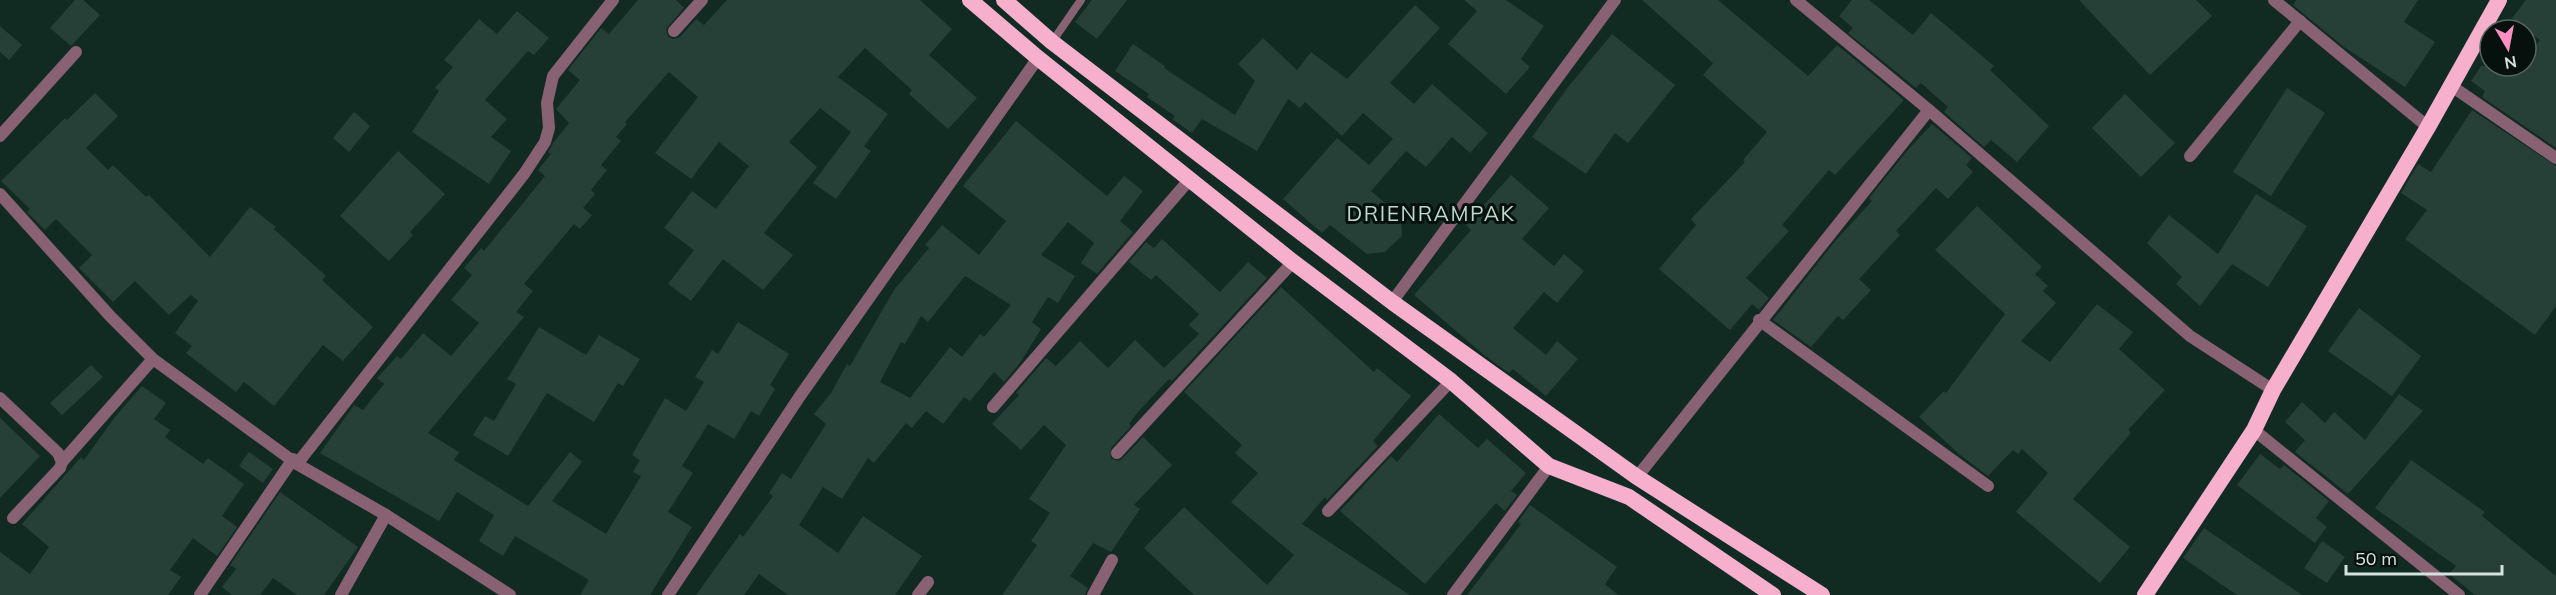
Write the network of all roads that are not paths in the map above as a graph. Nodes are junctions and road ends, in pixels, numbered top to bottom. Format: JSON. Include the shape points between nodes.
{"nodes":[{"id":1,"x":613,"y":0,"type":"edge"},
{"id":2,"x":702,"y":0,"type":"edge"},
{"id":3,"x":970,"y":0,"type":"edge"},
{"id":4,"x":1004,"y":0,"type":"edge"},
{"id":5,"x":1081,"y":0,"type":"edge"},
{"id":6,"x":1615,"y":0,"type":"edge"},
{"id":7,"x":1796,"y":0,"type":"edge"},
{"id":8,"x":2274,"y":0,"type":"edge"},
{"id":9,"x":2499,"y":0,"type":"edge"},
{"id":10,"x":2300,"y":21,"type":"junction"},
{"id":11,"x":674,"y":32,"type":"dead end"},
{"id":12,"x":1052,"y":42,"type":"junction"},
{"id":13,"x":76,"y":52,"type":"dead end"},
{"id":14,"x":1038,"y":58,"type":"junction"},
{"id":15,"x":2450,"y":85,"type":"junction"},
{"id":16,"x":1929,"y":110,"type":"junction"},
{"id":17,"x":2428,"y":127,"type":"junction"},
{"id":18,"x":0,"y":136,"type":"edge"},
{"id":19,"x":2190,"y":156,"type":"dead end"},
{"id":20,"x":2556,"y":158,"type":"edge"},
{"id":21,"x":1190,"y":179,"type":"junction"},
{"id":22,"x":0,"y":194,"type":"edge"},
{"id":23,"x":1293,"y":262,"type":"junction"},
{"id":24,"x":1392,"y":302,"type":"junction"},
{"id":25,"x":1759,"y":320,"type":"junction"},
{"id":26,"x":153,"y":359,"type":"junction"},
{"id":27,"x":1451,"y":381,"type":"junction"},
{"id":28,"x":2273,"y":390,"type":"junction"},
{"id":29,"x":0,"y":398,"type":"edge"},
{"id":30,"x":993,"y":407,"type":"dead end"},
{"id":31,"x":2254,"y":429,"type":"junction"},
{"id":32,"x":1117,"y":453,"type":"dead end"},
{"id":33,"x":295,"y":461,"type":"junction"},
{"id":34,"x":62,"y":462,"type":"junction"},
{"id":35,"x":1549,"y":466,"type":"junction"},
{"id":36,"x":1637,"y":477,"type":"junction"},
{"id":37,"x":1988,"y":486,"type":"dead end"},
{"id":38,"x":1328,"y":511,"type":"dead end"},
{"id":39,"x":386,"y":515,"type":"junction"},
{"id":40,"x":13,"y":519,"type":"dead end"},
{"id":41,"x":1112,"y":560,"type":"dead end"},
{"id":42,"x":928,"y":582,"type":"dead end"},
{"id":43,"x":1803,"y":590,"type":"edge"},
{"id":44,"x":200,"y":595,"type":"edge"},
{"id":45,"x":341,"y":595,"type":"edge"},
{"id":46,"x":510,"y":595,"type":"edge"},
{"id":47,"x":668,"y":595,"type":"edge"},
{"id":48,"x":918,"y":595,"type":"edge"},
{"id":49,"x":1093,"y":595,"type":"edge"},
{"id":50,"x":1453,"y":595,"type":"edge"},
{"id":51,"x":1773,"y":595,"type":"edge"},
{"id":52,"x":1822,"y":595,"type":"edge"},
{"id":53,"x":2145,"y":595,"type":"edge"},
{"id":54,"x":2459,"y":595,"type":"edge"}],
"edges":[{"from":1,"to":33,"type":"street","via":[[553,76],[545,142],[524,174]]},
{"from":2,"to":11,"type":"street"},
{"from":3,"to":14,"type":"highway"},
{"from":4,"to":12,"type":"highway"},
{"from":5,"to":12,"type":"lane"},
{"from":6,"to":24,"type":"street"},
{"from":7,"to":16,"type":"street"},
{"from":8,"to":10,"type":"street"},
{"from":9,"to":15,"type":"highway"},
{"from":10,"to":17,"type":"street"},
{"from":10,"to":19,"type":"street"},
{"from":12,"to":24,"type":"highway"},
{"from":13,"to":18,"type":"street"},
{"from":14,"to":21,"type":"highway"},
{"from":14,"to":47,"type":"street","via":[[800,396]]},
{"from":15,"to":17,"type":"highway"},
{"from":15,"to":20,"type":"street"},
{"from":16,"to":25,"type":"street"},
{"from":16,"to":28,"type":"street","via":[[2190,336]]},
{"from":17,"to":28,"type":"highway"},
{"from":21,"to":23,"type":"highway"},
{"from":21,"to":30,"type":"street"},
{"from":22,"to":26,"type":"street"},
{"from":23,"to":27,"type":"highway"},
{"from":23,"to":32,"type":"street"},
{"from":24,"to":36,"type":"highway"},
{"from":25,"to":36,"type":"street"},
{"from":25,"to":37,"type":"street"},
{"from":26,"to":33,"type":"street"},
{"from":26,"to":34,"type":"street"},
{"from":27,"to":35,"type":"highway"},
{"from":27,"to":38,"type":"street"},
{"from":28,"to":31,"type":"highway"},
{"from":29,"to":34,"type":"street","via":[[58,453]]},
{"from":31,"to":53,"type":"highway"},
{"from":31,"to":54,"type":"street"},
{"from":33,"to":39,"type":"street"},
{"from":33,"to":44,"type":"street"},
{"from":34,"to":40,"type":"street"},
{"from":35,"to":50,"type":"street"},
{"from":35,"to":51,"type":"highway","via":[[1629,497]]},
{"from":36,"to":43,"type":"highway"},
{"from":39,"to":45,"type":"street"},
{"from":39,"to":46,"type":"street"},
{"from":41,"to":49,"type":"street"},
{"from":42,"to":48,"type":"street"},
{"from":43,"to":52,"type":"highway"}]}
